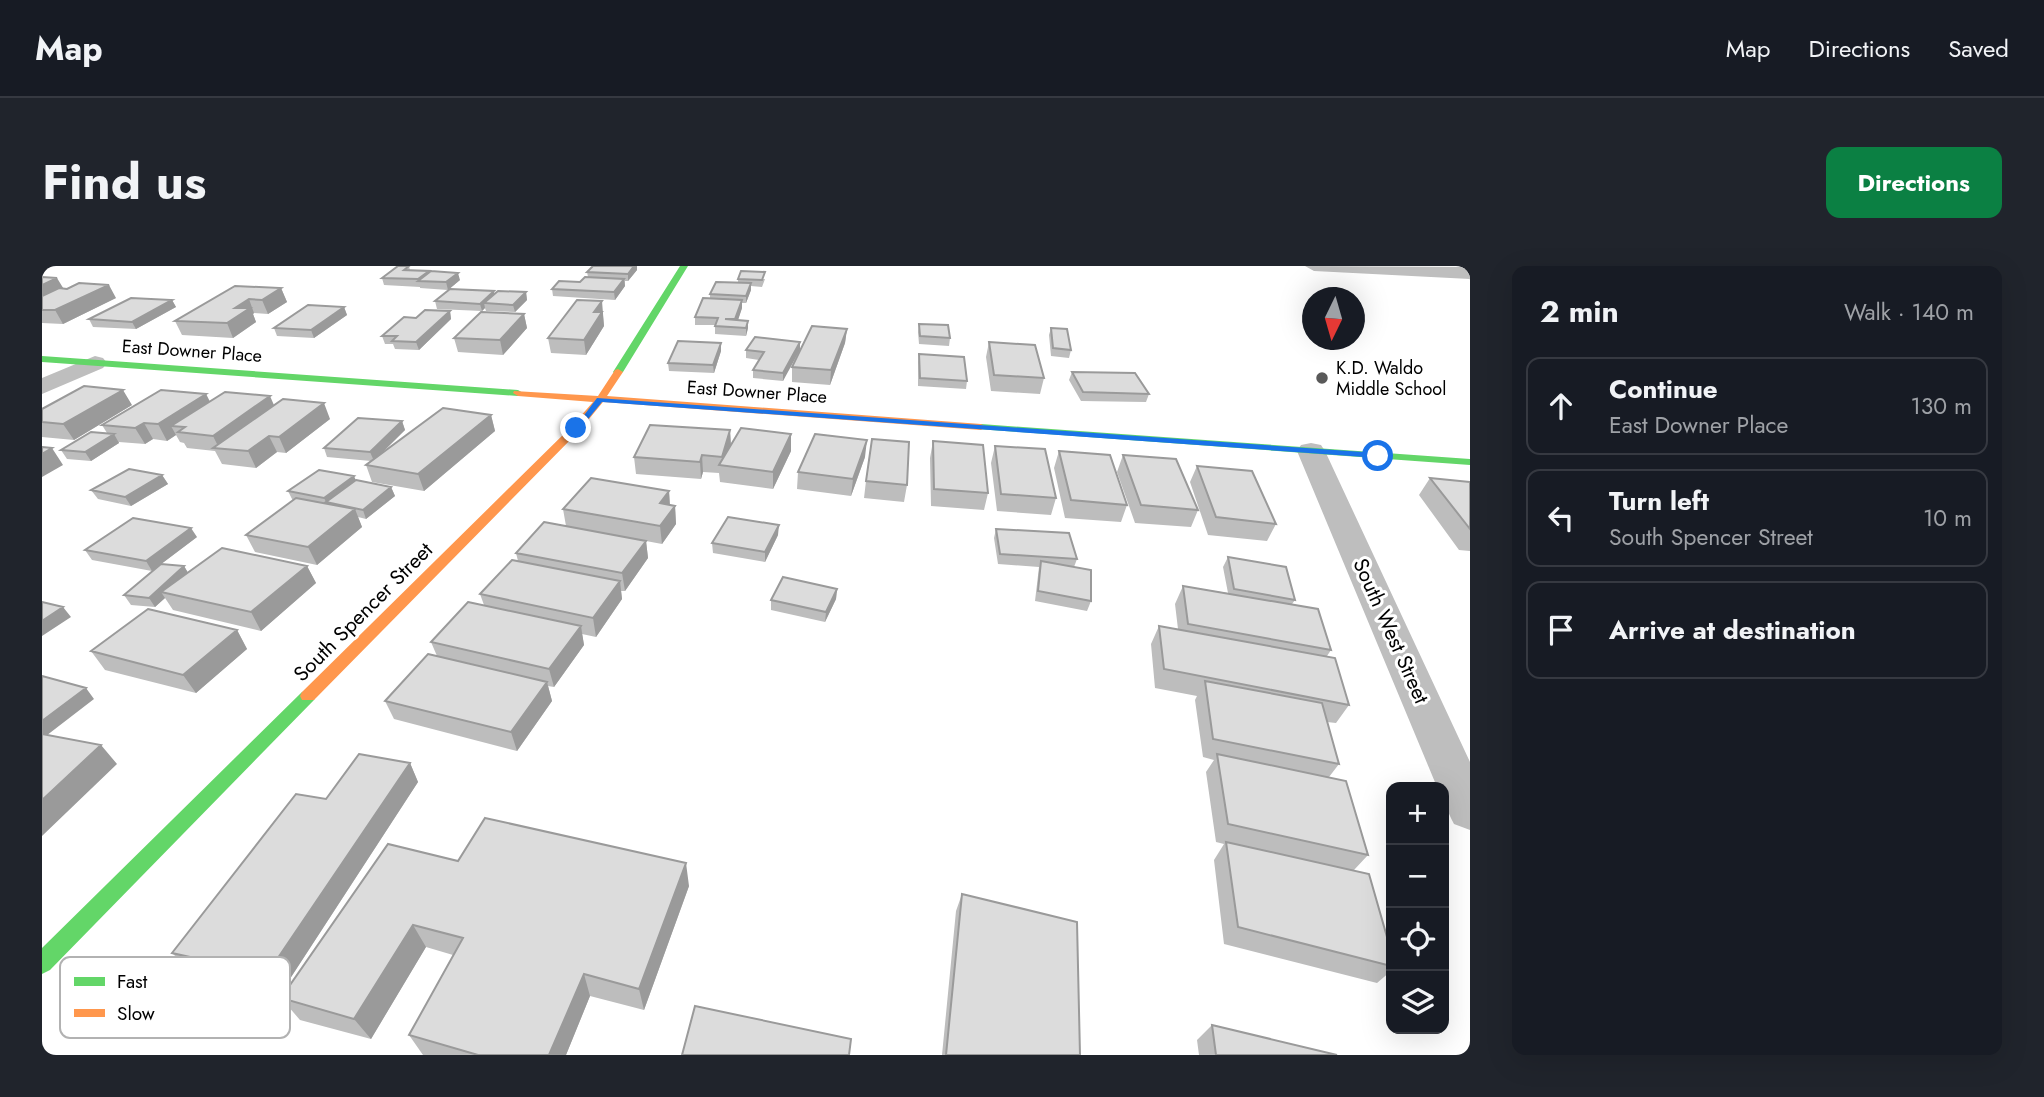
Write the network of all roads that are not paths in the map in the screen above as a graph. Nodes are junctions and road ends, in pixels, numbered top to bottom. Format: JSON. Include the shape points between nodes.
{"nodes":[{"id":1,"x":684,"y":266,"type":"edge"},
{"id":2,"x":1314,"y":266,"type":"edge"},
{"id":3,"x":1470,"y":273,"type":"edge"},
{"id":4,"x":42,"y":359,"type":"edge"},
{"id":5,"x":95,"y":363,"type":"junction"},
{"id":6,"x":42,"y":387,"type":"edge"},
{"id":7,"x":600,"y":400,"type":"junction"},
{"id":8,"x":1311,"y":451,"type":"junction"},
{"id":9,"x":1470,"y":462,"type":"edge"},
{"id":10,"x":1470,"y":811,"type":"edge"},
{"id":11,"x":42,"y":963,"type":"edge"}],
"edges":[{"from":1,"to":7,"type":"street","name":"South Spencer Street"},
{"from":2,"to":3,"type":"street"},
{"from":4,"to":5,"type":"street","name":"East Downer Place"},
{"from":5,"to":6,"type":"street"},
{"from":5,"to":7,"type":"street","name":"East Downer Place"},
{"from":7,"to":8,"type":"street","name":"East Downer Place"},
{"from":7,"to":11,"type":"street","name":"South Spencer Street"},
{"from":8,"to":9,"type":"street","name":"East Downer Place"},
{"from":8,"to":10,"type":"street","name":"South West Street"}]}
